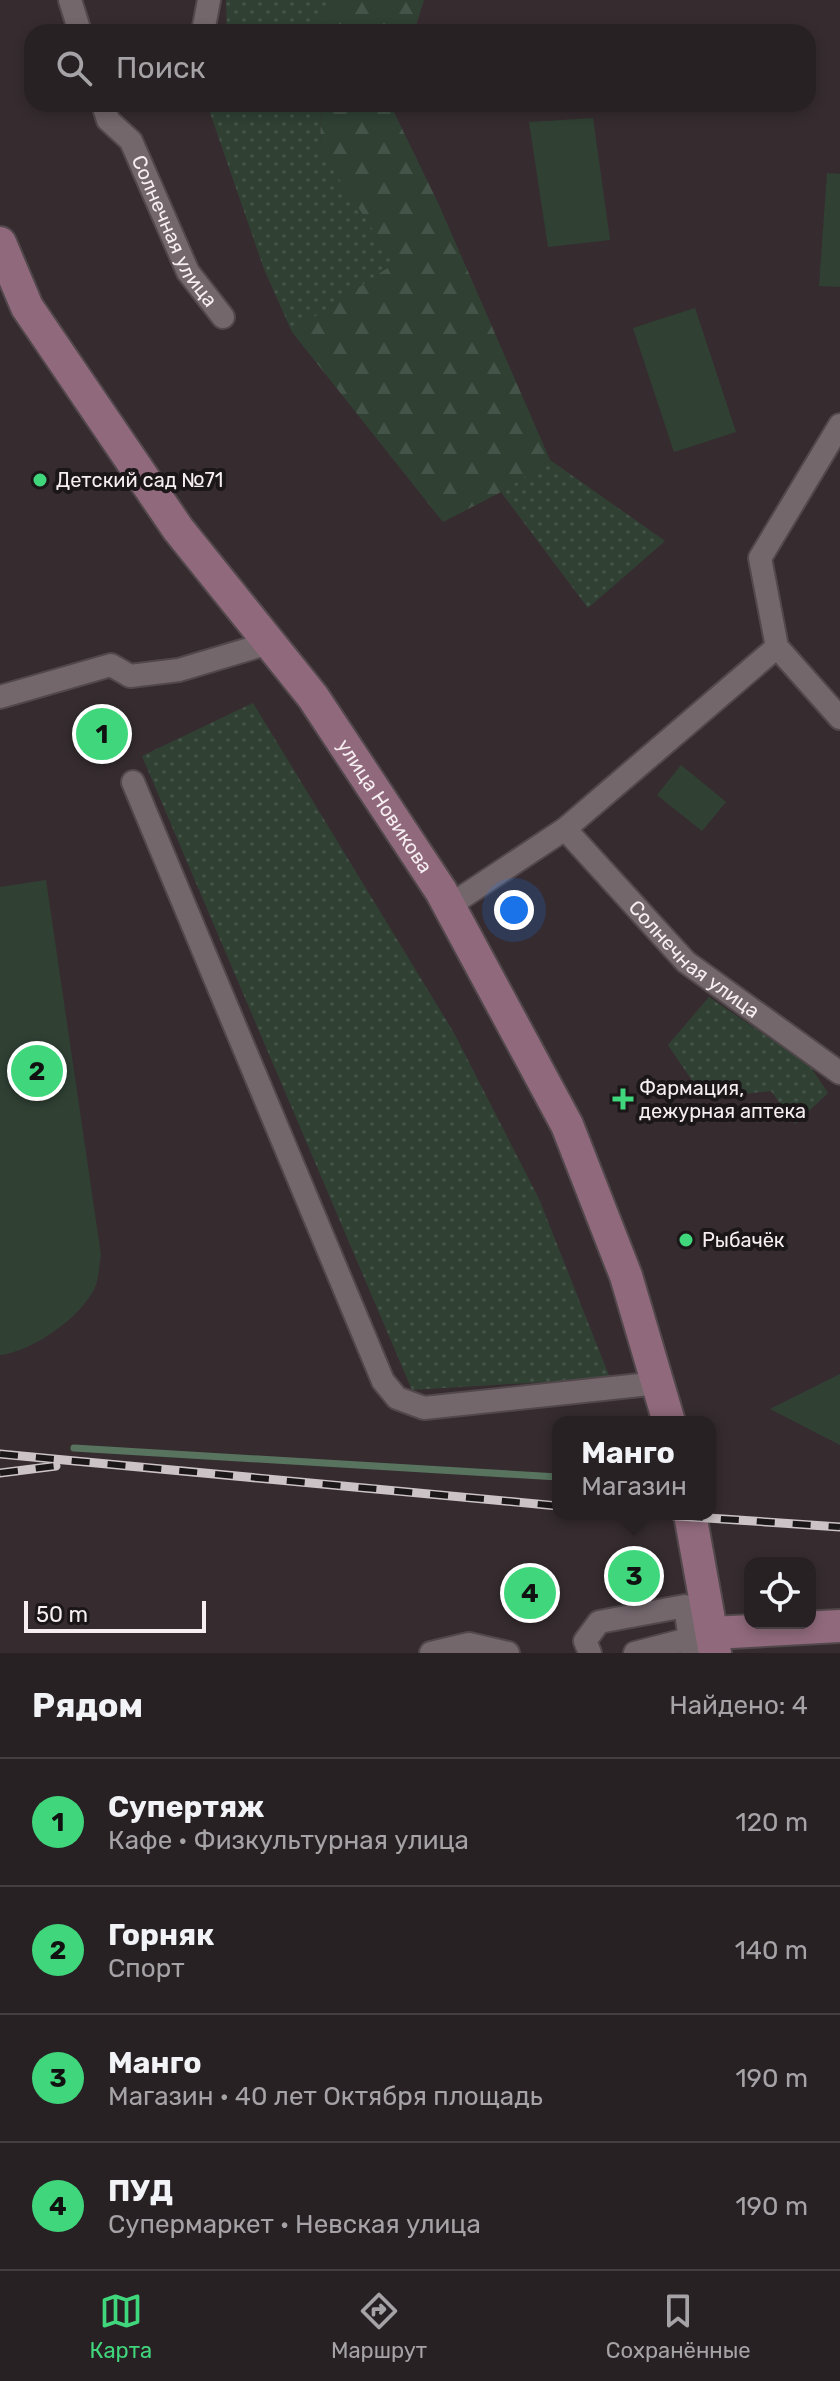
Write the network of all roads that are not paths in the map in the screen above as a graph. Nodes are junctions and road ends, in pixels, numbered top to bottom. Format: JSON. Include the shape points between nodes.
{"nodes":[{"id":1,"x":70,"y":0,"type":"edge"},
{"id":2,"x":209,"y":0,"type":"edge"},
{"id":3,"x":78,"y":24,"type":"edge"},
{"id":4,"x":204,"y":24,"type":"edge"},
{"id":5,"x":106,"y":112,"type":"edge"},
{"id":6,"x":0,"y":243,"type":"edge"},
{"id":7,"x":223,"y":317,"type":"dead end"},
{"id":8,"x":840,"y":425,"type":"edge"},
{"id":9,"x":269,"y":643,"type":"junction"},
{"id":10,"x":777,"y":647,"type":"junction"},
{"id":11,"x":0,"y":697,"type":"edge"},
{"id":12,"x":840,"y":718,"type":"edge"},
{"id":13,"x":133,"y":782,"type":"dead end"},
{"id":14,"x":565,"y":829,"type":"junction"},
{"id":15,"x":449,"y":906,"type":"junction"},
{"id":16,"x":840,"y":1073,"type":"edge"},
{"id":17,"x":659,"y":1383,"type":"junction"},
{"id":18,"x":667,"y":1416,"type":"edge"},
{"id":19,"x":691,"y":1520,"type":"edge"},
{"id":20,"x":840,"y":1626,"type":"edge"},
{"id":21,"x":703,"y":1644,"type":"edge"},
{"id":22,"x":431,"y":1653,"type":"edge"},
{"id":23,"x":508,"y":1653,"type":"edge"},
{"id":24,"x":590,"y":1653,"type":"edge"},
{"id":25,"x":635,"y":1653,"type":"edge"}],
"edges":[{"from":1,"to":3,"type":"street"},
{"from":2,"to":4,"type":"street"},
{"from":5,"to":7,"type":"street","name":"Солнечная улица","via":[[131,141],[188,272]]},
{"from":6,"to":9,"type":"main road","name":"улица Новикова","via":[[27,307],[178,529]]},
{"from":8,"to":10,"type":"street","via":[[760,558]]},
{"from":9,"to":11,"type":"street","via":[[179,670],[130,676],[111,665]]},
{"from":9,"to":15,"type":"main road","name":"улица Новикова","via":[[313,697]]},
{"from":10,"to":12,"type":"street"},
{"from":10,"to":14,"type":"street"},
{"from":13,"to":17,"type":"street","via":[[383,1381],[397,1398],[424,1408]]},
{"from":14,"to":15,"type":"street"},
{"from":14,"to":16,"type":"street","name":"Солнечная улица","via":[[686,962]]},
{"from":15,"to":17,"type":"main road","name":"улица Новикова","via":[[567,1125],[626,1276]]},
{"from":17,"to":18,"type":"main road","name":"улица Новикова"},
{"from":19,"to":21,"type":"main road"},
{"from":20,"to":21,"type":"main road"},
{"from":21,"to":24,"type":"street","via":[[685,1606],[599,1622],[585,1641]]},
{"from":21,"to":25,"type":"street"},
{"from":22,"to":23,"type":"street","via":[[469,1644]]}]}
